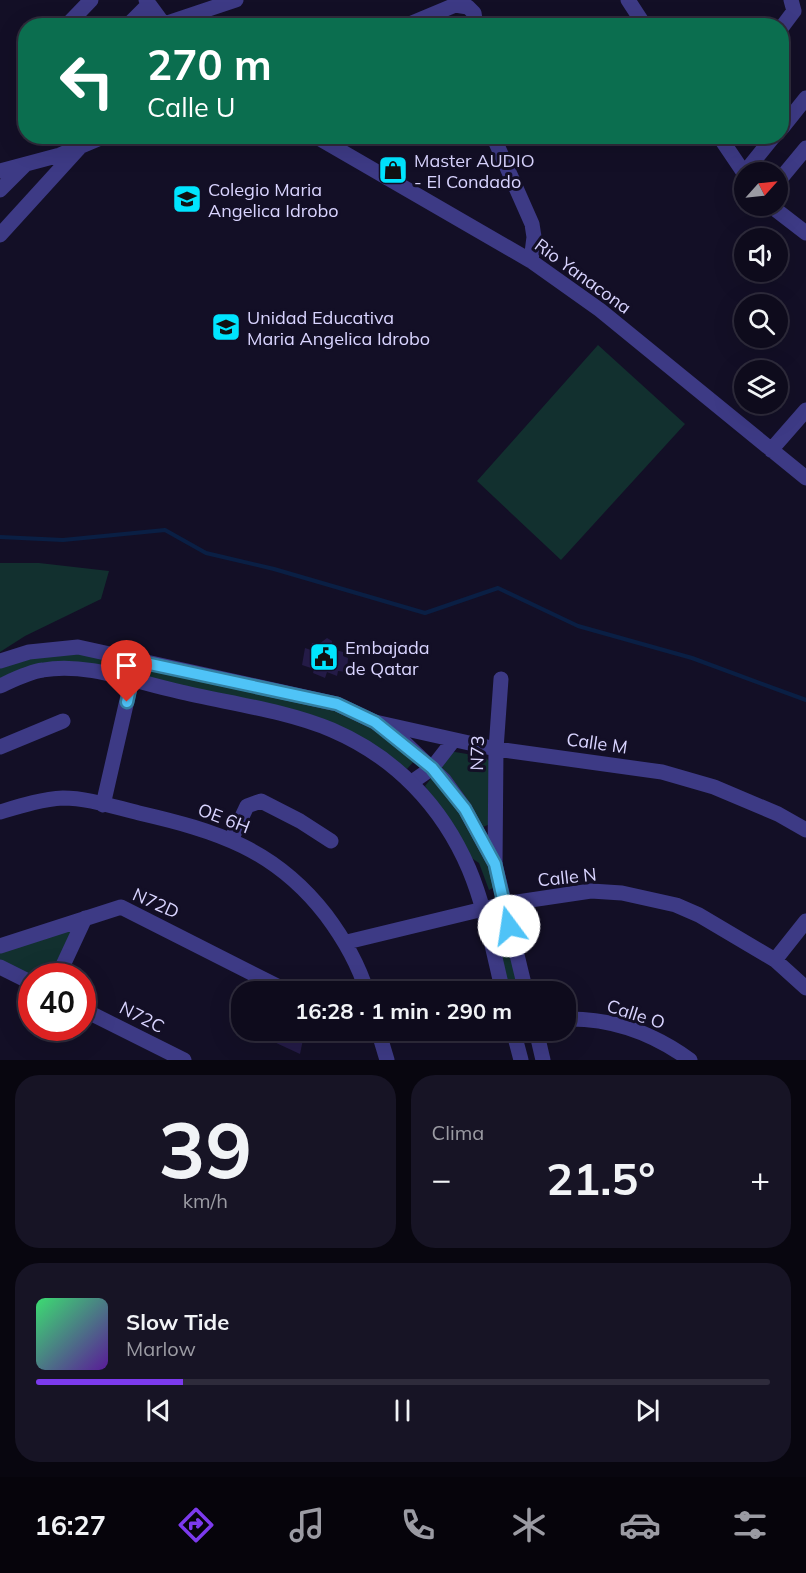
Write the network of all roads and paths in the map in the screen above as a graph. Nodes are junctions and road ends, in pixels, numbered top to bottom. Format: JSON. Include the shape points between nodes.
{"nodes":[{"id":1,"x":91,"y":0,"type":"edge"},
{"id":2,"x":236,"y":0,"type":"edge"},
{"id":3,"x":628,"y":0,"type":"edge"},
{"id":4,"x":791,"y":0,"type":"edge"},
{"id":5,"x":148,"y":2,"type":"edge"},
{"id":6,"x":74,"y":18,"type":"edge"},
{"id":7,"x":134,"y":18,"type":"edge"},
{"id":8,"x":159,"y":18,"type":"edge"},
{"id":9,"x":184,"y":18,"type":"edge"},
{"id":10,"x":424,"y":18,"type":"edge"},
{"id":11,"x":475,"y":18,"type":"edge"},
{"id":12,"x":640,"y":18,"type":"edge"},
{"id":13,"x":789,"y":18,"type":"edge"},
{"id":14,"x":806,"y":98,"type":"edge"},
{"id":15,"x":789,"y":119,"type":"edge"},
{"id":16,"x":86,"y":144,"type":"edge"},
{"id":17,"x":329,"y":144,"type":"edge"},
{"id":18,"x":497,"y":144,"type":"edge"},
{"id":19,"x":724,"y":144,"type":"edge"},
{"id":20,"x":768,"y":144,"type":"edge"},
{"id":21,"x":81,"y":146,"type":"junction"},
{"id":22,"x":806,"y":148,"type":"edge"},
{"id":23,"x":737,"y":162,"type":"edge"},
{"id":24,"x":753,"y":162,"type":"edge"},
{"id":25,"x":26,"y":164,"type":"junction"},
{"id":26,"x":788,"y":170,"type":"edge"},
{"id":27,"x":0,"y":171,"type":"edge"},
{"id":28,"x":0,"y":190,"type":"edge"},
{"id":29,"x":784,"y":216,"type":"edge"},
{"id":30,"x":806,"y":232,"type":"edge"},
{"id":31,"x":0,"y":235,"type":"edge"},
{"id":32,"x":531,"y":261,"type":"junction"},
{"id":33,"x":806,"y":410,"type":"edge"},
{"id":34,"x":771,"y":450,"type":"junction"},
{"id":35,"x":806,"y":478,"type":"edge"},
{"id":36,"x":0,"y":661,"type":"edge"},
{"id":37,"x":136,"y":661,"type":"junction"},
{"id":38,"x":501,"y":679,"type":"dead end"},
{"id":39,"x":132,"y":681,"type":"junction"},
{"id":40,"x":0,"y":686,"type":"edge"},
{"id":41,"x":63,"y":721,"type":"dead end"},
{"id":42,"x":375,"y":722,"type":"junction"},
{"id":43,"x":453,"y":741,"type":"junction"},
{"id":44,"x":0,"y":747,"type":"edge"},
{"id":45,"x":496,"y":749,"type":"junction"},
{"id":46,"x":432,"y":768,"type":"junction"},
{"id":47,"x":412,"y":782,"type":"junction"},
{"id":48,"x":103,"y":805,"type":"junction"},
{"id":49,"x":0,"y":812,"type":"edge"},
{"id":50,"x":806,"y":830,"type":"edge"},
{"id":51,"x":231,"y":840,"type":"junction"},
{"id":52,"x":331,"y":841,"type":"dead end"},
{"id":53,"x":495,"y":864,"type":"junction"},
{"id":54,"x":504,"y":904,"type":"junction"},
{"id":55,"x":481,"y":908,"type":"junction"},
{"id":56,"x":84,"y":918,"type":"junction"},
{"id":57,"x":806,"y":921,"type":"edge"},
{"id":58,"x":347,"y":942,"type":"junction"},
{"id":59,"x":0,"y":946,"type":"edge"},
{"id":60,"x":776,"y":960,"type":"junction"},
{"id":61,"x":64,"y":963,"type":"edge"},
{"id":62,"x":0,"y":967,"type":"edge"},
{"id":63,"x":18,"y":976,"type":"edge"},
{"id":64,"x":267,"y":981,"type":"edge"},
{"id":65,"x":363,"y":981,"type":"edge"},
{"id":66,"x":500,"y":981,"type":"edge"},
{"id":67,"x":523,"y":981,"type":"edge"},
{"id":68,"x":806,"y":988,"type":"edge"},
{"id":69,"x":96,"y":1017,"type":"edge"},
{"id":70,"x":576,"y":1020,"type":"edge"},
{"id":71,"x":380,"y":1041,"type":"edge"},
{"id":72,"x":516,"y":1041,"type":"edge"},
{"id":73,"x":539,"y":1041,"type":"edge"},
{"id":74,"x":184,"y":1060,"type":"edge"},
{"id":75,"x":387,"y":1060,"type":"edge"},
{"id":76,"x":521,"y":1060,"type":"edge"},
{"id":77,"x":543,"y":1060,"type":"edge"},
{"id":78,"x":690,"y":1060,"type":"edge"}],
"edges":[{"from":1,"to":6,"type":"street"},
{"from":2,"to":9,"type":"street"},
{"from":3,"to":12,"type":"street"},
{"from":4,"to":13,"type":"street","via":[[794,11]]},
{"from":5,"to":7,"type":"street"},
{"from":5,"to":8,"type":"street"},
{"from":10,"to":11,"type":"street","via":[[455,5],[468,7]]},
{"from":14,"to":15,"type":"street"},
{"from":16,"to":21,"type":"street"},
{"from":17,"to":32,"type":"street","name":"Rio Yanacona"},
{"from":18,"to":32,"type":"street","via":[[532,224]]},
{"from":19,"to":23,"type":"street"},
{"from":20,"to":24,"type":"street"},
{"from":21,"to":25,"type":"street"},
{"from":21,"to":31,"type":"street"},
{"from":22,"to":26,"type":"street"},
{"from":25,"to":27,"type":"street"},
{"from":25,"to":28,"type":"street"},
{"from":29,"to":30,"type":"street"},
{"from":32,"to":34,"type":"street","name":"Rio Yanacona","via":[[600,310]]},
{"from":33,"to":34,"type":"street"},
{"from":34,"to":35,"type":"street","name":"Rio Yanacona"},
{"from":36,"to":37,"type":"street","via":[[29,652],[78,647]]},
{"from":37,"to":39,"type":"street"},
{"from":37,"to":42,"type":"street","via":[[337,704]]},
{"from":38,"to":45,"type":"street","name":"N73"},
{"from":39,"to":40,"type":"street","via":[[65,669],[42,670]]},
{"from":39,"to":47,"type":"street","via":[[331,729]]},
{"from":39,"to":48,"type":"street"},
{"from":41,"to":44,"type":"street"},
{"from":42,"to":43,"type":"street","name":"Calle M"},
{"from":42,"to":46,"type":"street"},
{"from":43,"to":45,"type":"street","name":"Calle M"},
{"from":43,"to":46,"type":"street"},
{"from":45,"to":50,"type":"street","name":"Calle M","via":[[662,772],[714,787]]},
{"from":45,"to":53,"type":"street","name":"N73"},
{"from":46,"to":47,"type":"street"},
{"from":46,"to":53,"type":"street","via":[[465,809]]},
{"from":47,"to":55,"type":"street","via":[[456,840]]},
{"from":48,"to":49,"type":"street","name":"OE 6H","via":[[61,798]]},
{"from":48,"to":51,"type":"street","name":"OE 6H","via":[[178,822]]},
{"from":51,"to":52,"type":"street","via":[[247,806],[261,801]]},
{"from":51,"to":58,"type":"street","name":"OE 6H","via":[[276,864],[309,893]]},
{"from":53,"to":54,"type":"street"},
{"from":54,"to":55,"type":"street","name":"Calle N"},
{"from":54,"to":60,"type":"street","name":"Calle N","via":[[591,891],[646,897],[699,915]]},
{"from":54,"to":67,"type":"street"},
{"from":55,"to":58,"type":"street","name":"Calle N"},
{"from":55,"to":66,"type":"street"},
{"from":56,"to":59,"type":"street","name":"N72D"},
{"from":56,"to":61,"type":"street"},
{"from":56,"to":64,"type":"street","name":"N72D","via":[[111,909],[128,910]]},
{"from":57,"to":60,"type":"street"},
{"from":58,"to":65,"type":"street","name":"OE 6H"},
{"from":60,"to":68,"type":"street","name":"Calle N"},
{"from":62,"to":63,"type":"street"},
{"from":69,"to":74,"type":"street","name":"N72C"},
{"from":70,"to":78,"type":"street","name":"Calle O","via":[[624,1027],[656,1038]]},
{"from":71,"to":75,"type":"street"},
{"from":72,"to":76,"type":"street"},
{"from":73,"to":77,"type":"street"}]}
